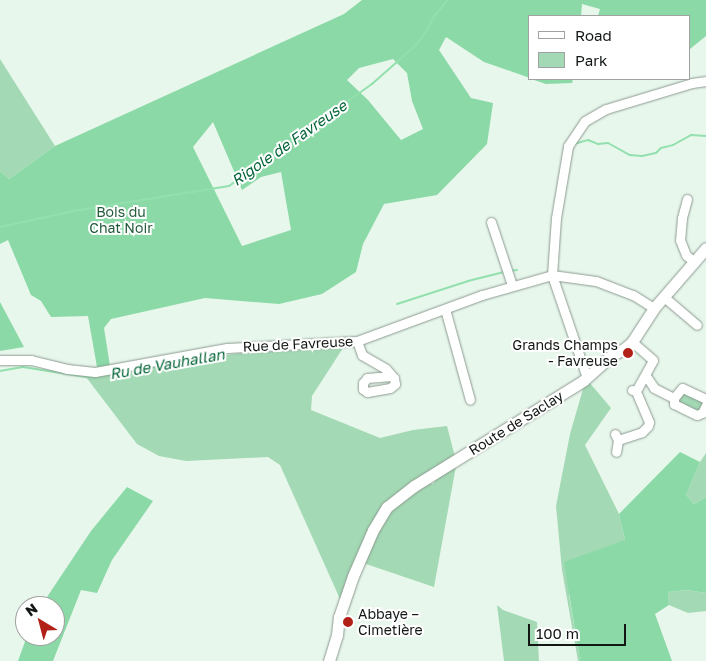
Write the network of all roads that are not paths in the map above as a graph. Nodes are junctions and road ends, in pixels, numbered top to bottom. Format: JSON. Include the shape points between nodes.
{"nodes":[{"id":1,"x":706,"y":81,"type":"edge"},
{"id":2,"x":683,"y":82,"type":"edge"},
{"id":3,"x":687,"y":199,"type":"dead end"},
{"id":4,"x":491,"y":222,"type":"dead end"},
{"id":5,"x":706,"y":248,"type":"edge"},
{"id":6,"x":694,"y":262,"type":"junction"},
{"id":7,"x":552,"y":275,"type":"junction"},
{"id":8,"x":512,"y":285,"type":"junction"},
{"id":9,"x":664,"y":297,"type":"junction"},
{"id":10,"x":654,"y":308,"type":"junction"},
{"id":11,"x":444,"y":309,"type":"junction"},
{"id":12,"x":697,"y":325,"type":"dead end"},
{"id":13,"x":357,"y":341,"type":"junction"},
{"id":14,"x":632,"y":342,"type":"junction"},
{"id":15,"x":0,"y":360,"type":"edge"},
{"id":16,"x":391,"y":376,"type":"dead end"},
{"id":17,"x":646,"y":376,"type":"junction"},
{"id":18,"x":586,"y":378,"type":"junction"},
{"id":19,"x":674,"y":398,"type":"junction"},
{"id":20,"x":706,"y":399,"type":"edge"},
{"id":21,"x":470,"y":400,"type":"dead end"},
{"id":22,"x":706,"y":405,"type":"edge"},
{"id":23,"x":616,"y":452,"type":"dead end"},
{"id":24,"x":344,"y":605,"type":"junction"},
{"id":25,"x":329,"y":661,"type":"edge"},
{"id":26,"x":337,"y":661,"type":"edge"}],
"edges":[{"from":1,"to":2,"type":"street"},
{"from":2,"to":7,"type":"street","via":[[606,109],[591,117],[575,132],[565,156]]},
{"from":3,"to":6,"type":"street","via":[[680,240],[686,255]]},
{"from":4,"to":8,"type":"street"},
{"from":5,"to":6,"type":"main road","name":"Route de Saclay"},
{"from":6,"to":9,"type":"main road","name":"Route de Saclay"},
{"from":7,"to":8,"type":"street","name":"Rue de Favreuse"},
{"from":7,"to":10,"type":"street","name":"Rue de Favreuse","via":[[596,281],[633,294]]},
{"from":7,"to":18,"type":"street"},
{"from":8,"to":11,"type":"street","name":"Rue de Favreuse"},
{"from":9,"to":10,"type":"main road","name":"Route de Saclay"},
{"from":9,"to":12,"type":"street"},
{"from":10,"to":14,"type":"main road","name":"Route de Saclay"},
{"from":11,"to":13,"type":"street","name":"Rue de Favreuse"},
{"from":11,"to":21,"type":"street"},
{"from":13,"to":15,"type":"street","name":"Rue de Favreuse","via":[[227,348],[95,372],[31,360]]},
{"from":13,"to":16,"type":"street","via":[[362,355],[386,369]]},
{"from":14,"to":17,"type":"street","via":[[653,360]]},
{"from":14,"to":18,"type":"main road","name":"Route de Saclay"},
{"from":17,"to":19,"type":"street","via":[[654,388]]},
{"from":17,"to":23,"type":"street","via":[[634,391],[648,426],[642,432],[617,437]]},
{"from":18,"to":24,"type":"main road","name":"Route de Saclay","via":[[396,498],[373,530]]},
{"from":19,"to":20,"type":"street","via":[[682,388]]},
{"from":19,"to":22,"type":"street","via":[[674,404],[697,415]]},
{"from":24,"to":25,"type":"main road","name":"Route de Saclay"},
{"from":24,"to":26,"type":"main road","name":"Route de Saclay","via":[[344,636]]}]}
